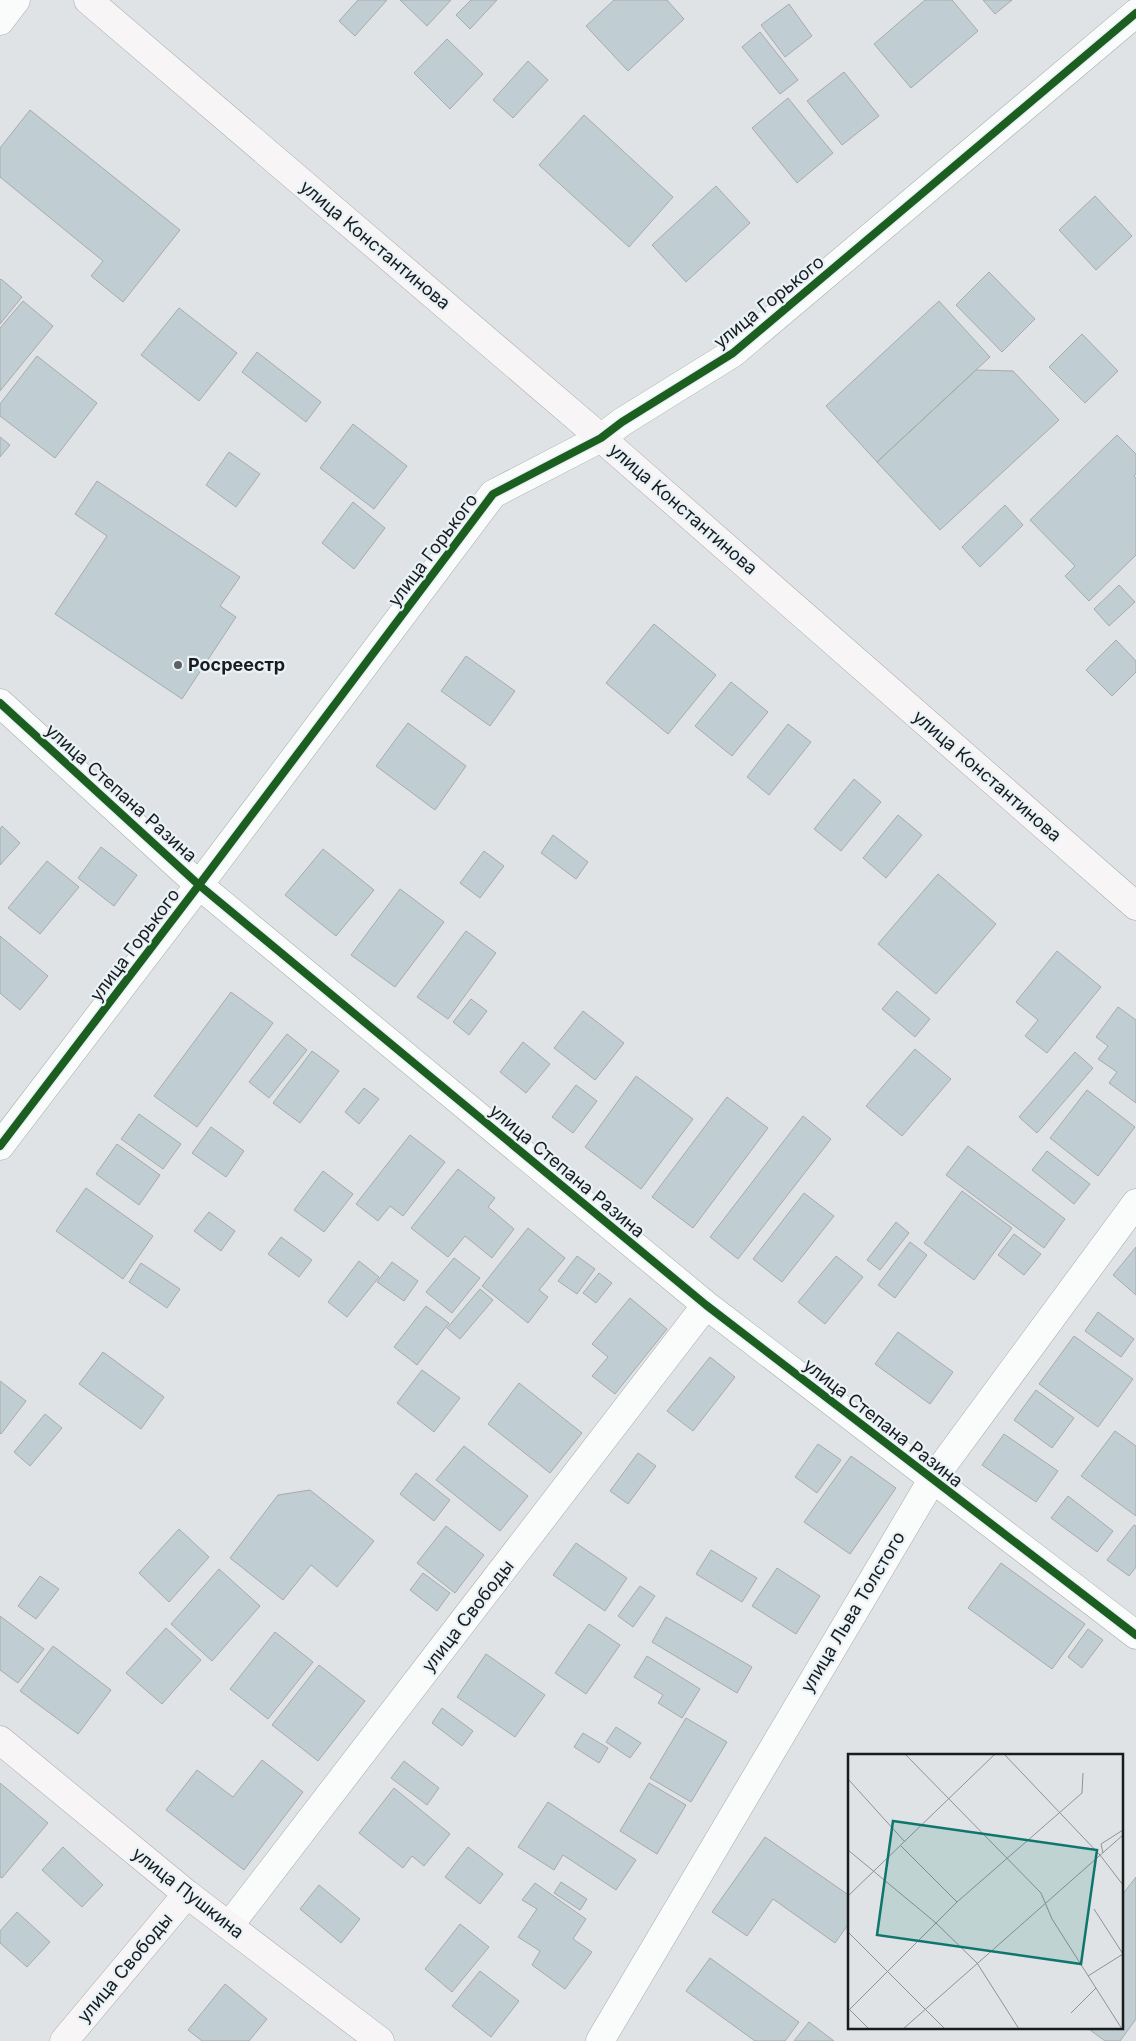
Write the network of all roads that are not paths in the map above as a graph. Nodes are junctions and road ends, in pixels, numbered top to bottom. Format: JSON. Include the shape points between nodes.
{"nodes":[{"id":1,"x":16,"y":0,"type":"edge"},
{"id":2,"x":88,"y":0,"type":"edge"},
{"id":3,"x":1136,"y":13,"type":"edge"},
{"id":4,"x":0,"y":21,"type":"edge"},
{"id":5,"x":601,"y":438,"type":"junction"},
{"id":6,"x":0,"y":704,"type":"edge"},
{"id":7,"x":199,"y":885,"type":"junction"},
{"id":8,"x":1136,"y":906,"type":"edge"},
{"id":9,"x":0,"y":1146,"type":"edge"},
{"id":10,"x":1136,"y":1203,"type":"edge"},
{"id":11,"x":706,"y":1305,"type":"junction"},
{"id":12,"x":932,"y":1480,"type":"junction"},
{"id":13,"x":1136,"y":1635,"type":"edge"},
{"id":14,"x":0,"y":1740,"type":"edge"},
{"id":15,"x":187,"y":1894,"type":"junction"},
{"id":16,"x":229,"y":1926,"type":"junction"},
{"id":17,"x":64,"y":2041,"type":"edge"},
{"id":18,"x":380,"y":2041,"type":"edge"},
{"id":19,"x":600,"y":2041,"type":"edge"}],
"edges":[{"from":1,"to":4,"type":"street"},
{"from":2,"to":5,"type":"street","name":"улица Константинова"},
{"from":3,"to":5,"type":"street","name":"улица Горького","via":[[733,353]]},
{"from":5,"to":7,"type":"street","name":"улица Горького","via":[[493,494]]},
{"from":5,"to":8,"type":"street","name":"улица Константинова"},
{"from":6,"to":7,"type":"street","name":"улица Степана Разина"},
{"from":7,"to":9,"type":"street","name":"улица Горького"},
{"from":7,"to":11,"type":"street","name":"улица Степана Разина"},
{"from":10,"to":12,"type":"street","name":"улица Льва Толстого"},
{"from":11,"to":12,"type":"street","name":"улица Степана Разина"},
{"from":11,"to":16,"type":"street","name":"улица Свободы"},
{"from":12,"to":13,"type":"street","name":"улица Степана Разина"},
{"from":12,"to":19,"type":"street","name":"улица Льва Толстого"},
{"from":14,"to":15,"type":"street","name":"улица Пушкина"},
{"from":15,"to":16,"type":"street","name":"улица Пушкина"},
{"from":15,"to":17,"type":"street","name":"улица Свободы"},
{"from":16,"to":18,"type":"street","name":"улица Пушкина"}]}
